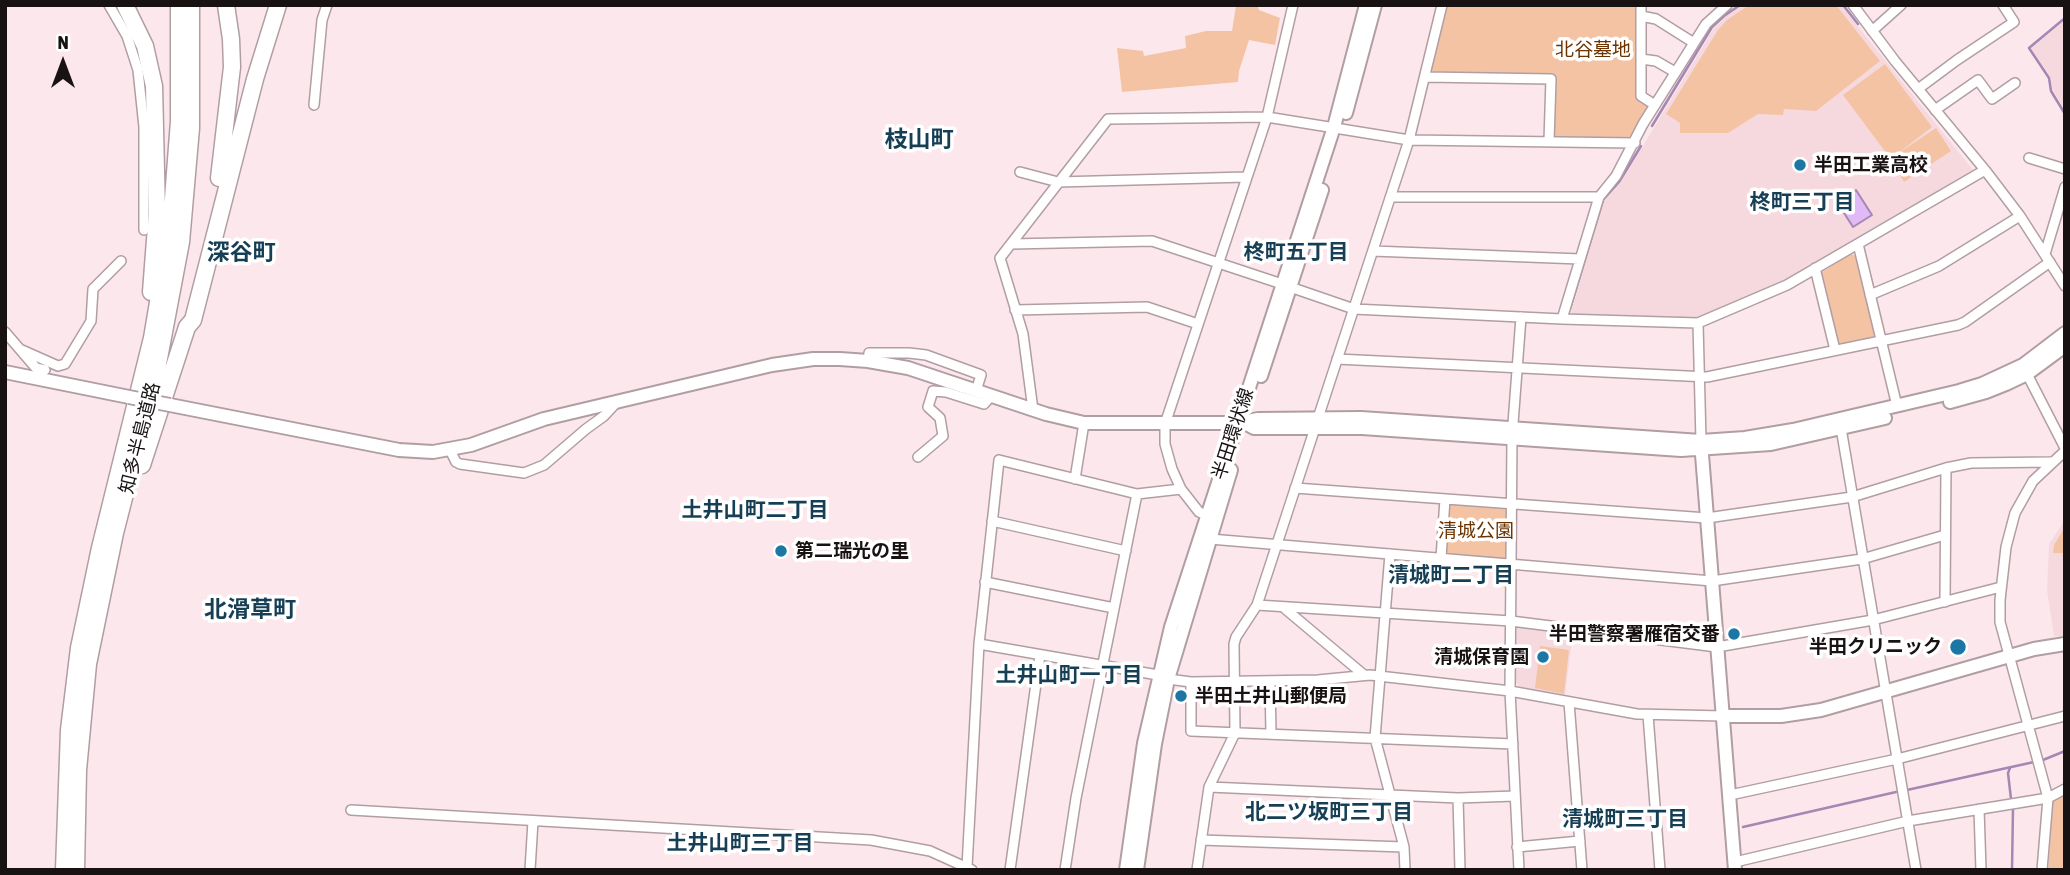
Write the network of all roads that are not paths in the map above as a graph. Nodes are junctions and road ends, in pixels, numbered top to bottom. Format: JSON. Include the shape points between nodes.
{"nodes":[{"id":1,"x":109,"y":5,"type":"edge"},
{"id":2,"x":125,"y":5,"type":"edge"},
{"id":3,"x":138,"y":5,"type":"edge"},
{"id":4,"x":179,"y":5,"type":"edge"},
{"id":5,"x":191,"y":5,"type":"edge"},
{"id":6,"x":226,"y":5,"type":"edge"},
{"id":7,"x":278,"y":5,"type":"edge"},
{"id":8,"x":327,"y":5,"type":"edge"},
{"id":9,"x":1293,"y":5,"type":"edge"},
{"id":10,"x":1366,"y":5,"type":"edge"},
{"id":11,"x":1375,"y":5,"type":"edge"},
{"id":12,"x":1442,"y":5,"type":"edge"},
{"id":13,"x":1641,"y":5,"type":"edge"},
{"id":14,"x":1853,"y":5,"type":"edge"},
{"id":15,"x":1901,"y":5,"type":"edge"},
{"id":16,"x":2003,"y":5,"type":"edge"},
{"id":17,"x":1719,"y":7,"type":"edge"},
{"id":18,"x":1641,"y":16,"type":"junction"},
{"id":19,"x":1872,"y":31,"type":"junction"},
{"id":20,"x":1694,"y":43,"type":"junction"},
{"id":21,"x":1641,"y":59,"type":"junction"},
{"id":22,"x":1675,"y":72,"type":"junction"},
{"id":23,"x":1425,"y":77,"type":"junction"},
{"id":24,"x":2015,"y":83,"type":"dead end"},
{"id":25,"x":1918,"y":89,"type":"junction"},
{"id":26,"x":1655,"y":104,"type":"junction"},
{"id":27,"x":314,"y":105,"type":"dead end"},
{"id":28,"x":1936,"y":110,"type":"junction"},
{"id":29,"x":1267,"y":117,"type":"junction"},
{"id":30,"x":1338,"y":128,"type":"junction"},
{"id":31,"x":1409,"y":140,"type":"junction"},
{"id":32,"x":157,"y":141,"type":"junction"},
{"id":33,"x":1549,"y":141,"type":"junction"},
{"id":34,"x":1635,"y":143,"type":"junction"},
{"id":35,"x":2029,"y":158,"type":"dead end"},
{"id":36,"x":2065,"y":169,"type":"edge"},
{"id":37,"x":1985,"y":170,"type":"junction"},
{"id":38,"x":1020,"y":173,"type":"dead end"},
{"id":39,"x":1246,"y":177,"type":"junction"},
{"id":40,"x":1058,"y":182,"type":"junction"},
{"id":41,"x":2064,"y":191,"type":"edge"},
{"id":42,"x":1392,"y":197,"type":"junction"},
{"id":43,"x":1599,"y":197,"type":"junction"},
{"id":44,"x":2020,"y":216,"type":"junction"},
{"id":45,"x":144,"y":230,"type":"dead end"},
{"id":46,"x":1011,"y":244,"type":"junction"},
{"id":47,"x":1858,"y":244,"type":"junction"},
{"id":48,"x":1373,"y":251,"type":"junction"},
{"id":49,"x":2047,"y":258,"type":"junction"},
{"id":50,"x":1580,"y":259,"type":"junction"},
{"id":51,"x":121,"y":261,"type":"dead end"},
{"id":52,"x":1218,"y":263,"type":"junction"},
{"id":53,"x":1815,"y":268,"type":"junction"},
{"id":54,"x":1286,"y":286,"type":"junction"},
{"id":55,"x":2065,"y":286,"type":"edge"},
{"id":56,"x":1870,"y":295,"type":"junction"},
{"id":57,"x":1354,"y":309,"type":"junction"},
{"id":58,"x":1015,"y":310,"type":"junction"},
{"id":59,"x":1521,"y":317,"type":"junction"},
{"id":60,"x":1562,"y":319,"type":"junction"},
{"id":61,"x":1698,"y":323,"type":"junction"},
{"id":62,"x":1198,"y":324,"type":"junction"},
{"id":63,"x":187,"y":327,"type":"junction"},
{"id":64,"x":5,"y":332,"type":"edge"},
{"id":65,"x":2065,"y":333,"type":"edge"},
{"id":66,"x":1881,"y":341,"type":"junction"},
{"id":67,"x":2065,"y":346,"type":"edge"},
{"id":68,"x":22,"y":350,"type":"junction"},
{"id":69,"x":1835,"y":350,"type":"junction"},
{"id":70,"x":1337,"y":359,"type":"junction"},
{"id":71,"x":1516,"y":369,"type":"junction"},
{"id":72,"x":44,"y":370,"type":"dead end"},
{"id":73,"x":5,"y":372,"type":"edge"},
{"id":74,"x":144,"y":373,"type":"junction"},
{"id":75,"x":2027,"y":374,"type":"junction"},
{"id":76,"x":1700,"y":378,"type":"junction"},
{"id":77,"x":991,"y":396,"type":"junction"},
{"id":78,"x":617,"y":402,"type":"junction"},
{"id":79,"x":1897,"y":406,"type":"junction"},
{"id":80,"x":1033,"y":410,"type":"junction"},
{"id":81,"x":1084,"y":423,"type":"junction"},
{"id":82,"x":1241,"y":423,"type":"junction"},
{"id":83,"x":1316,"y":423,"type":"junction"},
{"id":84,"x":1165,"y":424,"type":"junction"},
{"id":85,"x":1841,"y":428,"type":"junction"},
{"id":86,"x":1512,"y":432,"type":"junction"},
{"id":87,"x":1701,"y":446,"type":"junction"},
{"id":88,"x":2065,"y":449,"type":"edge"},
{"id":89,"x":450,"y":450,"type":"junction"},
{"id":90,"x":918,"y":457,"type":"dead end"},
{"id":91,"x":2051,"y":463,"type":"junction"},
{"id":92,"x":1946,"y":468,"type":"junction"},
{"id":93,"x":1075,"y":479,"type":"junction"},
{"id":94,"x":1295,"y":488,"type":"junction"},
{"id":95,"x":1181,"y":489,"type":"junction"},
{"id":96,"x":1137,"y":494,"type":"junction"},
{"id":97,"x":1852,"y":497,"type":"junction"},
{"id":98,"x":1446,"y":499,"type":"junction"},
{"id":99,"x":1511,"y":504,"type":"junction"},
{"id":100,"x":1208,"y":515,"type":"junction"},
{"id":101,"x":1707,"y":518,"type":"junction"},
{"id":102,"x":992,"y":521,"type":"junction"},
{"id":103,"x":1945,"y":535,"type":"junction"},
{"id":104,"x":1210,"y":539,"type":"junction"},
{"id":105,"x":1277,"y":544,"type":"junction"},
{"id":106,"x":1126,"y":551,"type":"junction"},
{"id":107,"x":1390,"y":554,"type":"junction"},
{"id":108,"x":1441,"y":558,"type":"junction"},
{"id":109,"x":1862,"y":559,"type":"junction"},
{"id":110,"x":1511,"y":565,"type":"junction"},
{"id":111,"x":1712,"y":581,"type":"junction"},
{"id":112,"x":985,"y":582,"type":"junction"},
{"id":113,"x":2001,"y":587,"type":"junction"},
{"id":114,"x":1945,"y":601,"type":"junction"},
{"id":115,"x":1257,"y":605,"type":"junction"},
{"id":116,"x":1283,"y":607,"type":"junction"},
{"id":117,"x":1114,"y":608,"type":"junction"},
{"id":118,"x":98,"y":611,"type":"junction"},
{"id":119,"x":1385,"y":612,"type":"junction"},
{"id":120,"x":1873,"y":620,"type":"junction"},
{"id":121,"x":1511,"y":621,"type":"junction"},
{"id":122,"x":979,"y":644,"type":"junction"},
{"id":123,"x":2065,"y":644,"type":"edge"},
{"id":124,"x":1717,"y":647,"type":"junction"},
{"id":125,"x":1040,"y":655,"type":"junction"},
{"id":126,"x":2009,"y":656,"type":"junction"},
{"id":127,"x":1104,"y":666,"type":"junction"},
{"id":128,"x":1364,"y":675,"type":"junction"},
{"id":129,"x":1380,"y":676,"type":"junction"},
{"id":130,"x":1163,"y":677,"type":"junction"},
{"id":131,"x":1270,"y":681,"type":"junction"},
{"id":132,"x":1191,"y":682,"type":"junction"},
{"id":133,"x":1236,"y":682,"type":"junction"},
{"id":134,"x":1510,"y":691,"type":"junction"},
{"id":135,"x":1885,"y":691,"type":"junction"},
{"id":136,"x":1569,"y":702,"type":"junction"},
{"id":137,"x":1647,"y":715,"type":"junction"},
{"id":138,"x":1723,"y":716,"type":"junction"},
{"id":139,"x":2065,"y":716,"type":"edge"},
{"id":140,"x":2029,"y":725,"type":"junction"},
{"id":141,"x":1235,"y":733,"type":"junction"},
{"id":142,"x":1271,"y":734,"type":"junction"},
{"id":143,"x":1375,"y":738,"type":"junction"},
{"id":144,"x":1513,"y":744,"type":"junction"},
{"id":145,"x":1897,"y":759,"type":"junction"},
{"id":146,"x":1209,"y":787,"type":"junction"},
{"id":147,"x":2065,"y":789,"type":"edge"},
{"id":148,"x":1390,"y":794,"type":"junction"},
{"id":149,"x":1515,"y":796,"type":"junction"},
{"id":150,"x":1730,"y":796,"type":"junction"},
{"id":151,"x":1458,"y":798,"type":"junction"},
{"id":152,"x":2048,"y":798,"type":"junction"},
{"id":153,"x":1979,"y":809,"type":"junction"},
{"id":154,"x":351,"y":810,"type":"dead end"},
{"id":155,"x":533,"y":821,"type":"junction"},
{"id":156,"x":1908,"y":821,"type":"junction"},
{"id":157,"x":1201,"y":840,"type":"junction"},
{"id":158,"x":1580,"y":841,"type":"junction"},
{"id":159,"x":1517,"y":847,"type":"junction"},
{"id":160,"x":1404,"y":848,"type":"junction"},
{"id":161,"x":1735,"y":866,"type":"edge"},
{"id":162,"x":970,"y":868,"type":"edge"},
{"id":163,"x":64,"y":870,"type":"edge"},
{"id":164,"x":76,"y":870,"type":"edge"},
{"id":165,"x":530,"y":870,"type":"edge"},
{"id":166,"x":1010,"y":870,"type":"edge"},
{"id":167,"x":1065,"y":870,"type":"edge"},
{"id":168,"x":1126,"y":870,"type":"edge"},
{"id":169,"x":1137,"y":870,"type":"edge"},
{"id":170,"x":1197,"y":870,"type":"edge"},
{"id":171,"x":1405,"y":870,"type":"edge"},
{"id":172,"x":1460,"y":870,"type":"edge"},
{"id":173,"x":1519,"y":870,"type":"edge"},
{"id":174,"x":1582,"y":870,"type":"edge"},
{"id":175,"x":1660,"y":870,"type":"edge"},
{"id":176,"x":1916,"y":870,"type":"edge"},
{"id":177,"x":1981,"y":870,"type":"edge"},
{"id":178,"x":2042,"y":870,"type":"edge"}],
"edges":[{"from":1,"to":45,"type":"street","via":[[127,36],[138,70],[144,127]]},
{"from":2,"to":32,"type":"highway","via":[[150,63]]},
{"from":3,"to":32,"type":"highway","via":[[156,56]]},
{"from":4,"to":74,"type":"highway","name":"知多半島道路","via":[[180,121],[171,225]]},
{"from":5,"to":118,"type":"highway","name":"知多半島道路","via":[[191,128],[181,242],[157,369]]},
{"from":6,"to":63,"type":"highway","via":[[232,53],[230,94],[212,219]]},
{"from":7,"to":63,"type":"highway","via":[[254,79],[194,320]]},
{"from":8,"to":27,"type":"street"},
{"from":9,"to":29,"type":"street"},
{"from":10,"to":30,"type":"street","name":"半田環状線"},
{"from":11,"to":30,"type":"street","name":"半田環状線"},
{"from":12,"to":23,"type":"street"},
{"from":13,"to":18,"type":"street"},
{"from":14,"to":19,"type":"street"},
{"from":15,"to":19,"type":"street"},
{"from":16,"to":25,"type":"street","via":[[2014,22]]},
{"from":17,"to":20,"type":"street"},
{"from":18,"to":20,"type":"street","via":[[1656,19]]},
{"from":18,"to":21,"type":"street"},
{"from":19,"to":25,"type":"street"},
{"from":20,"to":22,"type":"street"},
{"from":21,"to":22,"type":"street"},
{"from":21,"to":26,"type":"street","via":[[1641,96]]},
{"from":22,"to":26,"type":"street"},
{"from":23,"to":31,"type":"street"},
{"from":23,"to":33,"type":"street","via":[[1550,79]]},
{"from":24,"to":28,"type":"street","via":[[1992,99],[1978,80]]},
{"from":25,"to":28,"type":"street"},
{"from":26,"to":34,"type":"street"},
{"from":28,"to":37,"type":"street"},
{"from":29,"to":30,"type":"street"},
{"from":29,"to":39,"type":"street"},
{"from":29,"to":40,"type":"street","via":[[1108,119]]},
{"from":30,"to":31,"type":"street"},
{"from":30,"to":54,"type":"street","name":"半田環状線"},
{"from":31,"to":33,"type":"street"},
{"from":31,"to":42,"type":"street"},
{"from":32,"to":74,"type":"highway","via":[[157,214]]},
{"from":33,"to":34,"type":"street"},
{"from":34,"to":43,"type":"street"},
{"from":35,"to":36,"type":"street"},
{"from":37,"to":44,"type":"street"},
{"from":37,"to":47,"type":"street"},
{"from":38,"to":40,"type":"street"},
{"from":39,"to":40,"type":"street"},
{"from":39,"to":52,"type":"street"},
{"from":40,"to":46,"type":"street"},
{"from":41,"to":49,"type":"street"},
{"from":42,"to":43,"type":"street"},
{"from":42,"to":48,"type":"street"},
{"from":43,"to":50,"type":"street"},
{"from":44,"to":49,"type":"street"},
{"from":44,"to":56,"type":"street","via":[[1939,266]]},
{"from":46,"to":52,"type":"street","via":[[1152,241]]},
{"from":46,"to":58,"type":"street","via":[[1000,258]]},
{"from":47,"to":53,"type":"street"},
{"from":47,"to":56,"type":"street"},
{"from":48,"to":50,"type":"street"},
{"from":48,"to":57,"type":"street"},
{"from":49,"to":55,"type":"street"},
{"from":49,"to":66,"type":"street","via":[[1965,322]]},
{"from":50,"to":60,"type":"street"},
{"from":51,"to":68,"type":"street","via":[[93,289],[91,321],[65,364],[58,366]]},
{"from":52,"to":54,"type":"street"},
{"from":52,"to":62,"type":"street"},
{"from":53,"to":61,"type":"street"},
{"from":53,"to":69,"type":"street"},
{"from":54,"to":57,"type":"street"},
{"from":54,"to":82,"type":"street","name":"半田環状線"},
{"from":56,"to":66,"type":"street"},
{"from":57,"to":59,"type":"street"},
{"from":57,"to":70,"type":"street"},
{"from":58,"to":62,"type":"street","via":[[1147,306]]},
{"from":58,"to":80,"type":"street","via":[[1023,334]]},
{"from":59,"to":60,"type":"street"},
{"from":59,"to":71,"type":"street"},
{"from":60,"to":61,"type":"street"},
{"from":61,"to":76,"type":"street"},
{"from":62,"to":84,"type":"street"},
{"from":63,"to":118,"type":"highway"},
{"from":64,"to":68,"type":"street"},
{"from":65,"to":79,"type":"street","via":[[2041,354],[2004,375]]},
{"from":66,"to":69,"type":"street"},
{"from":66,"to":79,"type":"street"},
{"from":67,"to":75,"type":"street"},
{"from":68,"to":72,"type":"street","via":[[36,368]]},
{"from":69,"to":76,"type":"street"},
{"from":70,"to":71,"type":"street"},
{"from":70,"to":83,"type":"street"},
{"from":71,"to":76,"type":"street"},
{"from":71,"to":86,"type":"street"},
{"from":73,"to":89,"type":"street","bridge":true,"via":[[399,450]]},
{"from":74,"to":163,"type":"highway","name":"知多半島道路","via":[[79,648],[69,730]]},
{"from":75,"to":85,"type":"street","via":[[1986,393]]},
{"from":75,"to":88,"type":"street"},
{"from":76,"to":87,"type":"street"},
{"from":77,"to":78,"type":"street","via":[[908,368],[840,359],[791,362]]},
{"from":77,"to":80,"type":"street"},
{"from":77,"to":90,"type":"street","via":[[984,404],[933,391],[928,407],[940,418],[943,436]]},
{"from":78,"to":89,"type":"street","via":[[544,419]]},
{"from":78,"to":89,"type":"street","via":[[534,470],[516,473],[460,464]]},
{"from":79,"to":87,"type":"street"},
{"from":80,"to":81,"type":"street"},
{"from":81,"to":84,"type":"street"},
{"from":81,"to":93,"type":"street"},
{"from":82,"to":83,"type":"street","via":[[1254,428]]},
{"from":82,"to":84,"type":"street"},
{"from":82,"to":100,"type":"street","name":"半田環状線"},
{"from":82,"to":104,"type":"street","name":"半田環状線"},
{"from":83,"to":86,"type":"street"},
{"from":83,"to":94,"type":"street"},
{"from":84,"to":95,"type":"street","via":[[1165,444]]},
{"from":85,"to":87,"type":"street","via":[[1771,444]]},
{"from":85,"to":97,"type":"street"},
{"from":86,"to":87,"type":"street","via":[[1655,449]]},
{"from":86,"to":99,"type":"street"},
{"from":87,"to":101,"type":"street"},
{"from":88,"to":91,"type":"street"},
{"from":91,"to":92,"type":"street","via":[[1972,463]]},
{"from":91,"to":113,"type":"street","via":[[2033,481],[2015,513]]},
{"from":92,"to":97,"type":"street"},
{"from":92,"to":103,"type":"street"},
{"from":93,"to":96,"type":"street"},
{"from":93,"to":102,"type":"street","via":[[999,460]]},
{"from":94,"to":98,"type":"street"},
{"from":94,"to":105,"type":"street"},
{"from":95,"to":96,"type":"street"},
{"from":95,"to":100,"type":"street","via":[[1199,512]]},
{"from":96,"to":106,"type":"street"},
{"from":97,"to":101,"type":"street"},
{"from":97,"to":109,"type":"street"},
{"from":98,"to":99,"type":"street"},
{"from":98,"to":108,"type":"street"},
{"from":99,"to":101,"type":"street"},
{"from":99,"to":110,"type":"street"},
{"from":100,"to":130,"type":"street","name":"半田環状線"},
{"from":101,"to":111,"type":"street"},
{"from":102,"to":106,"type":"street"},
{"from":102,"to":112,"type":"street"},
{"from":103,"to":109,"type":"street"},
{"from":103,"to":114,"type":"street"},
{"from":104,"to":105,"type":"street"},
{"from":104,"to":130,"type":"street","name":"半田環状線"},
{"from":105,"to":107,"type":"street"},
{"from":105,"to":115,"type":"street"},
{"from":106,"to":117,"type":"street"},
{"from":107,"to":108,"type":"street"},
{"from":107,"to":119,"type":"street"},
{"from":108,"to":110,"type":"street"},
{"from":109,"to":111,"type":"street"},
{"from":109,"to":120,"type":"street"},
{"from":110,"to":111,"type":"street"},
{"from":110,"to":121,"type":"street"},
{"from":111,"to":124,"type":"street"},
{"from":112,"to":117,"type":"street"},
{"from":112,"to":122,"type":"street"},
{"from":113,"to":114,"type":"street"},
{"from":113,"to":126,"type":"street","via":[[2000,622]]},
{"from":114,"to":120,"type":"street"},
{"from":115,"to":116,"type":"street"},
{"from":115,"to":133,"type":"street","via":[[1236,637]]},
{"from":116,"to":119,"type":"street"},
{"from":116,"to":128,"type":"street"},
{"from":117,"to":127,"type":"street"},
{"from":118,"to":164,"type":"highway","name":"知多半島道路","via":[[78,770]]},
{"from":119,"to":121,"type":"street"},
{"from":119,"to":129,"type":"street"},
{"from":120,"to":124,"type":"street"},
{"from":120,"to":135,"type":"street"},
{"from":121,"to":124,"type":"street"},
{"from":121,"to":134,"type":"street"},
{"from":122,"to":125,"type":"street"},
{"from":122,"to":162,"type":"street"},
{"from":123,"to":126,"type":"street"},
{"from":124,"to":138,"type":"street"},
{"from":125,"to":127,"type":"street"},
{"from":125,"to":166,"type":"street"},
{"from":126,"to":135,"type":"street"},
{"from":126,"to":140,"type":"street"},
{"from":127,"to":130,"type":"street"},
{"from":127,"to":167,"type":"street"},
{"from":128,"to":129,"type":"street"},
{"from":128,"to":131,"type":"street"},
{"from":129,"to":134,"type":"street"},
{"from":129,"to":143,"type":"street"},
{"from":130,"to":132,"type":"street"},
{"from":130,"to":168,"type":"street","name":"半田環状線","via":[[1143,743]]},
{"from":130,"to":169,"type":"street","name":"半田環状線"},
{"from":131,"to":133,"type":"street"},
{"from":131,"to":142,"type":"street"},
{"from":132,"to":133,"type":"street"},
{"from":132,"to":141,"type":"street","via":[[1191,731]]},
{"from":133,"to":141,"type":"street"},
{"from":134,"to":136,"type":"street"},
{"from":134,"to":144,"type":"street"},
{"from":135,"to":138,"type":"street","via":[[1801,714]]},
{"from":135,"to":145,"type":"street"},
{"from":136,"to":137,"type":"street"},
{"from":136,"to":158,"type":"street"},
{"from":137,"to":138,"type":"street"},
{"from":137,"to":175,"type":"street"},
{"from":138,"to":150,"type":"street"},
{"from":139,"to":140,"type":"street"},
{"from":140,"to":145,"type":"street"},
{"from":140,"to":152,"type":"street"},
{"from":141,"to":142,"type":"street"},
{"from":141,"to":146,"type":"street"},
{"from":142,"to":143,"type":"street"},
{"from":143,"to":144,"type":"street"},
{"from":143,"to":148,"type":"street"},
{"from":144,"to":149,"type":"street"},
{"from":145,"to":150,"type":"street"},
{"from":145,"to":156,"type":"street"},
{"from":146,"to":148,"type":"street"},
{"from":146,"to":157,"type":"street"},
{"from":147,"to":152,"type":"street"},
{"from":148,"to":151,"type":"street"},
{"from":148,"to":160,"type":"street"},
{"from":149,"to":151,"type":"street"},
{"from":149,"to":159,"type":"street"},
{"from":150,"to":161,"type":"street"},
{"from":151,"to":172,"type":"street"},
{"from":152,"to":153,"type":"street"},
{"from":152,"to":178,"type":"street"},
{"from":153,"to":156,"type":"street"},
{"from":153,"to":177,"type":"street"},
{"from":154,"to":155,"type":"street"},
{"from":155,"to":162,"type":"street","via":[[871,840],[930,851]]},
{"from":155,"to":165,"type":"street"},
{"from":156,"to":161,"type":"street"},
{"from":156,"to":176,"type":"street"},
{"from":157,"to":160,"type":"street"},
{"from":157,"to":170,"type":"street"},
{"from":158,"to":159,"type":"street"},
{"from":158,"to":174,"type":"street"},
{"from":159,"to":173,"type":"street"},
{"from":160,"to":171,"type":"street"}]}
